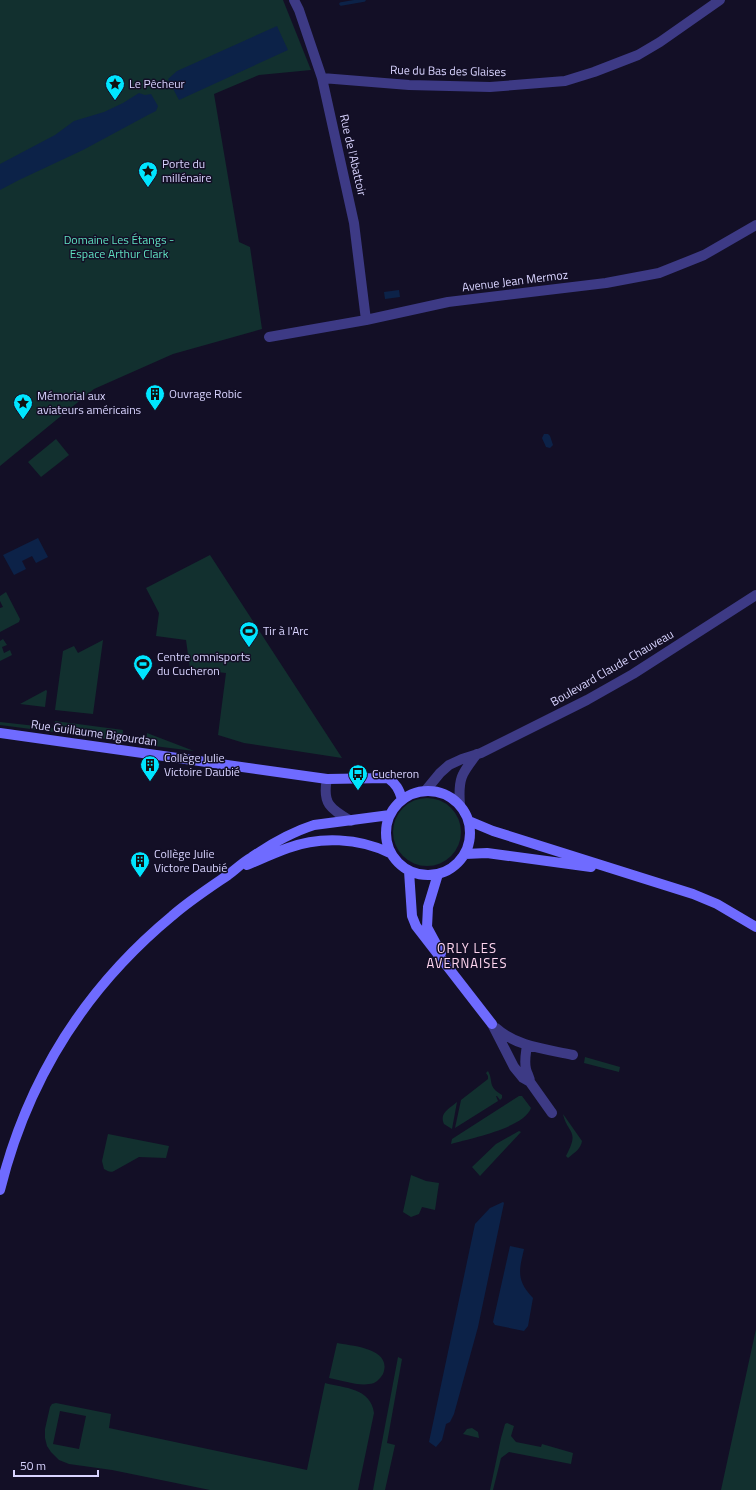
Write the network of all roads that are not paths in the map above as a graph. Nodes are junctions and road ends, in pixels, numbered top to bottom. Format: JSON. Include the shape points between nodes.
{"nodes":[{"id":1,"x":294,"y":0,"type":"edge"},
{"id":2,"x":720,"y":0,"type":"edge"},
{"id":3,"x":322,"y":78,"type":"junction"},
{"id":4,"x":756,"y":225,"type":"edge"},
{"id":5,"x":366,"y":320,"type":"junction"},
{"id":6,"x":269,"y":337,"type":"dead end"},
{"id":7,"x":756,"y":595,"type":"edge"},
{"id":8,"x":0,"y":733,"type":"edge"},
{"id":9,"x":477,"y":754,"type":"junction"},
{"id":10,"x":327,"y":778,"type":"junction"},
{"id":11,"x":426,"y":790,"type":"junction"},
{"id":12,"x":402,"y":799,"type":"junction"},
{"id":13,"x":460,"y":805,"type":"junction"},
{"id":14,"x":390,"y":814,"type":"junction"},
{"id":15,"x":351,"y":821,"type":"junction"},
{"id":16,"x":469,"y":821,"type":"junction"},
{"id":17,"x":390,"y":853,"type":"junction"},
{"id":18,"x":465,"y":854,"type":"junction"},
{"id":19,"x":236,"y":869,"type":"junction"},
{"id":20,"x":617,"y":870,"type":"junction"},
{"id":21,"x":409,"y":871,"type":"junction"},
{"id":22,"x":438,"y":874,"type":"junction"},
{"id":23,"x":756,"y":927,"type":"edge"},
{"id":24,"x":453,"y":974,"type":"junction"},
{"id":25,"x":492,"y":1024,"type":"junction"},
{"id":26,"x":527,"y":1045,"type":"junction"},
{"id":27,"x":573,"y":1055,"type":"dead end"},
{"id":28,"x":530,"y":1082,"type":"junction"},
{"id":29,"x":552,"y":1113,"type":"dead end"},
{"id":30,"x":0,"y":1190,"type":"edge"}],
"edges":[{"from":1,"to":3,"type":"street","name":"Rue de l'Abattoir"},
{"from":2,"to":3,"type":"street","name":"Rue du Bas des Glaises","via":[[638,55],[565,81],[490,87],[409,85]]},
{"from":3,"to":5,"type":"street","name":"Rue de l'Abattoir","via":[[354,223]]},
{"from":4,"to":5,"type":"street","name":"Avenue Jean Mermoz","via":[[704,255],[659,273],[606,283],[448,302]]},
{"from":5,"to":6,"type":"street","name":"Avenue Jean Mermoz"},
{"from":7,"to":9,"type":"street","name":"Boulevard Claude Chauveau","via":[[633,674]]},
{"from":8,"to":10,"type":"main road","name":"Rue Guillaume Bigourdan"},
{"from":9,"to":11,"type":"street","name":"Boulevard Claude Chauveau","via":[[449,765]]},
{"from":9,"to":13,"type":"street","via":[[461,778]]},
{"from":10,"to":12,"type":"main road","name":"Rue Guillaume Bigourdan","via":[[388,778],[399,789]]},
{"from":10,"to":15,"type":"street","via":[[325,790],[330,807]]},
{"from":11,"to":12,"type":"main road","via":[[409,794]]},
{"from":11,"to":13,"type":"main road","via":[[445,794]]},
{"from":12,"to":14,"type":"main road"},
{"from":13,"to":16,"type":"main road"},
{"from":14,"to":15,"type":"main road"},
{"from":14,"to":17,"type":"main road","via":[[386,824]]},
{"from":15,"to":19,"type":"main road","via":[[331,822],[305,828],[268,846]]},
{"from":16,"to":18,"type":"main road","via":[[470,838]]},
{"from":16,"to":20,"type":"main road"},
{"from":17,"to":19,"type":"main road","via":[[362,843],[316,842],[288,848]]},
{"from":17,"to":21,"type":"main road"},
{"from":18,"to":20,"type":"main road","via":[[502,854]]},
{"from":18,"to":22,"type":"main road","via":[[449,870]]},
{"from":19,"to":30,"type":"main road","via":[[158,928],[122,962],[84,1006],[46,1069],[28,1105]]},
{"from":20,"to":23,"type":"main road","via":[[699,896]]},
{"from":21,"to":22,"type":"main road","via":[[423,875]]},
{"from":21,"to":24,"type":"main road","via":[[412,916],[416,926]]},
{"from":22,"to":24,"type":"main road","via":[[428,907],[427,927]]},
{"from":24,"to":25,"type":"main road"},
{"from":25,"to":26,"type":"street","via":[[505,1036]]},
{"from":25,"to":28,"type":"street","via":[[514,1067]]},
{"from":26,"to":27,"type":"street"},
{"from":26,"to":28,"type":"street","via":[[525,1064]]},
{"from":28,"to":29,"type":"street"}]}
